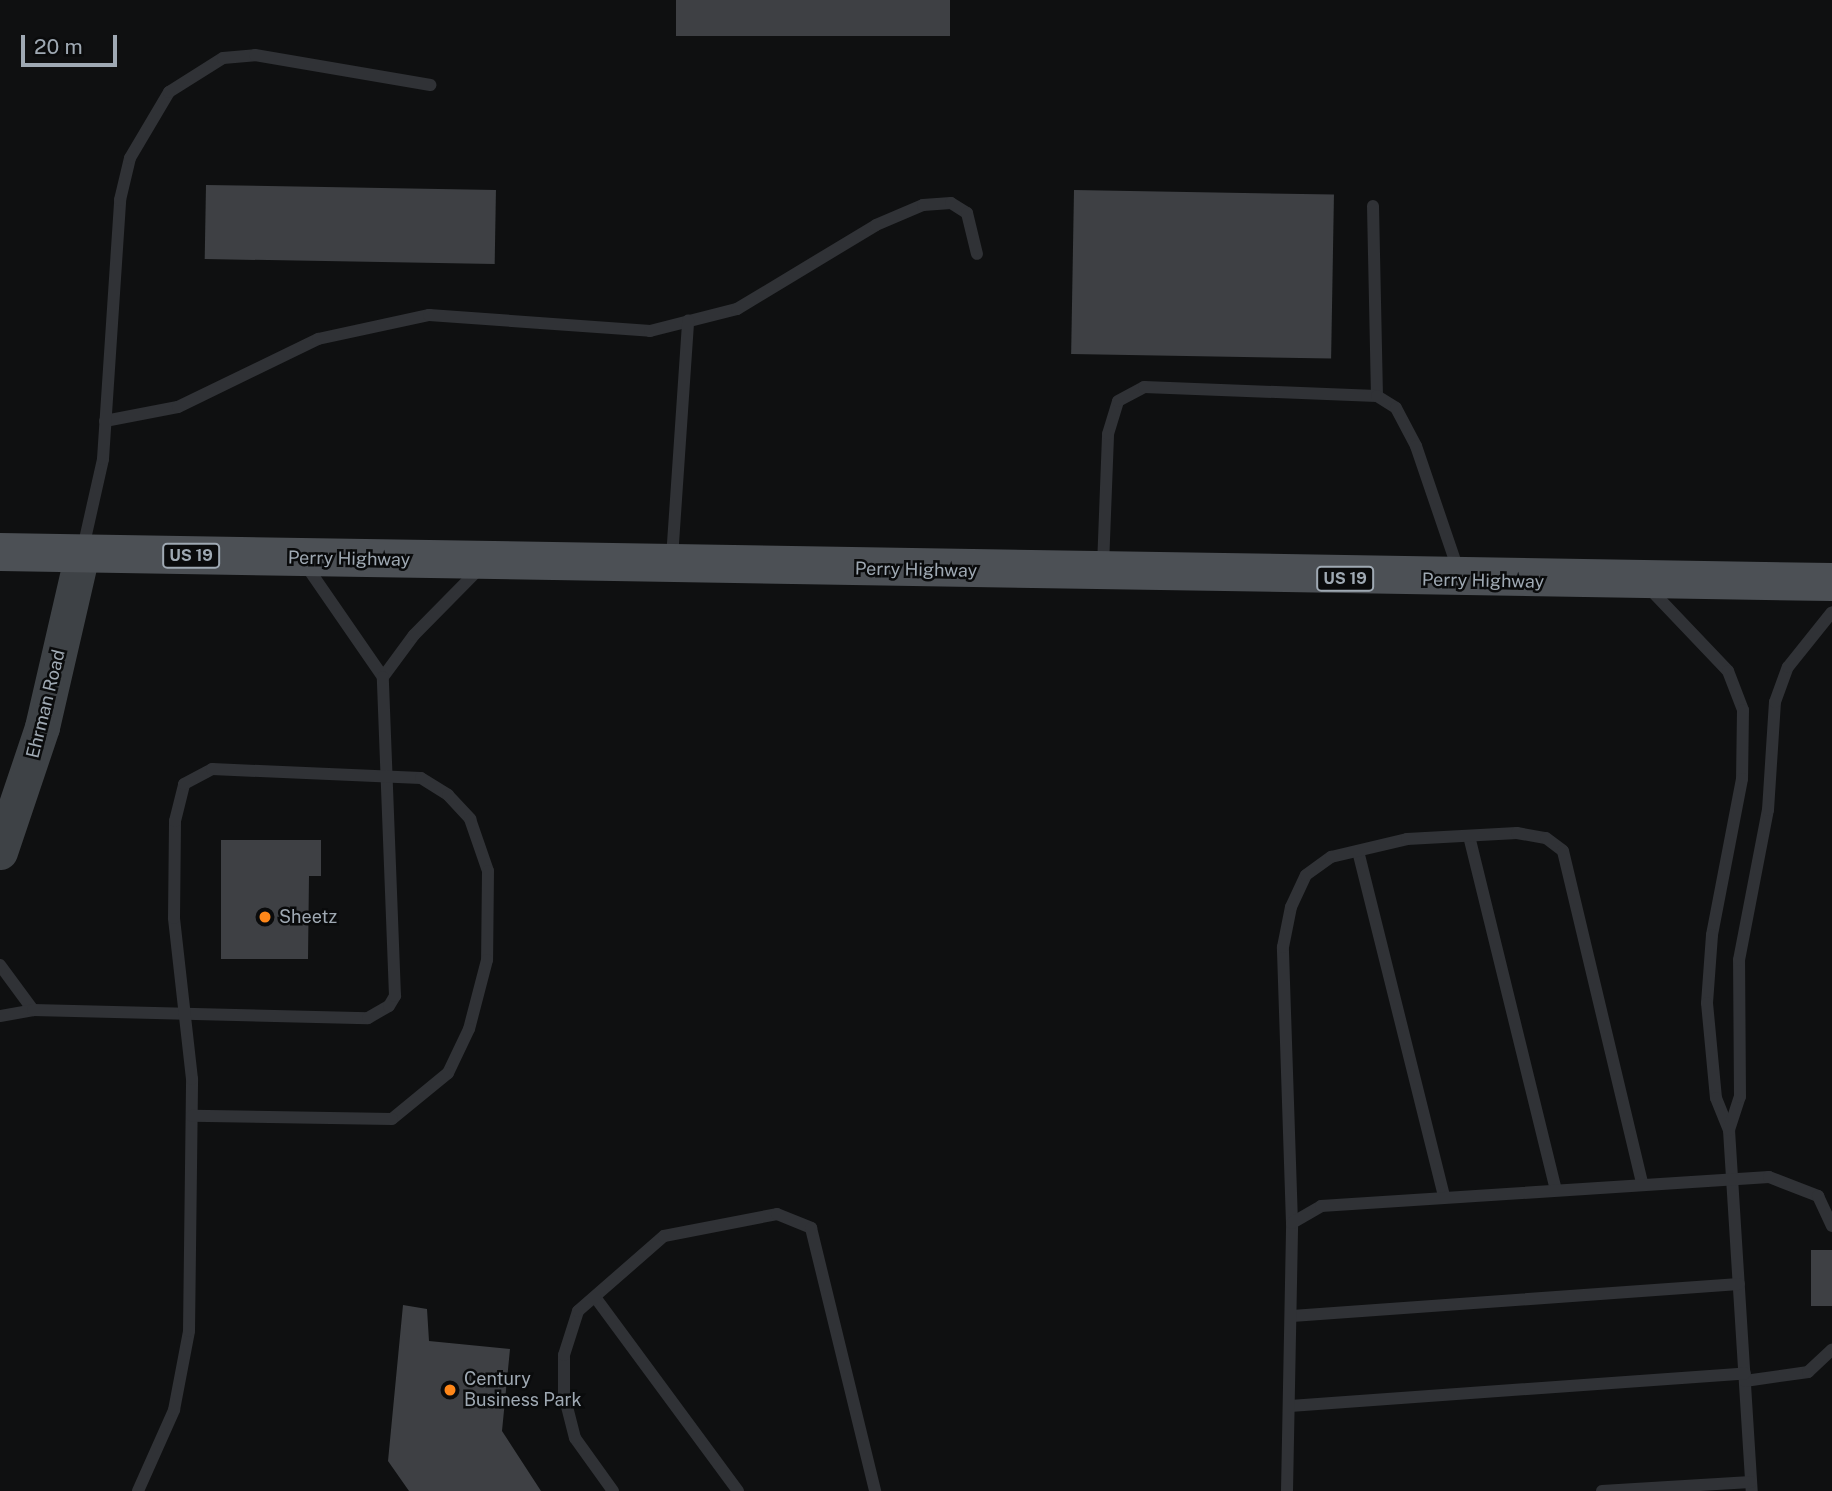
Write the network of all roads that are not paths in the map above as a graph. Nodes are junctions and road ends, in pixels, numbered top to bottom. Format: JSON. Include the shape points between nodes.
{"nodes":[{"id":1,"x":430,"y":85,"type":"dead end"},
{"id":2,"x":1373,"y":206,"type":"dead end"},
{"id":3,"x":977,"y":254,"type":"dead end"},
{"id":4,"x":688,"y":321,"type":"junction"},
{"id":5,"x":1377,"y":396,"type":"junction"},
{"id":6,"x":105,"y":421,"type":"junction"},
{"id":7,"x":0,"y":552,"type":"edge"},
{"id":8,"x":82,"y":554,"type":"junction"},
{"id":9,"x":300,"y":558,"type":"junction"},
{"id":10,"x":486,"y":562,"type":"junction"},
{"id":11,"x":672,"y":566,"type":"junction"},
{"id":12,"x":1102,"y":574,"type":"junction"},
{"id":13,"x":1462,"y":580,"type":"junction"},
{"id":14,"x":1643,"y":582,"type":"junction"},
{"id":15,"x":1832,"y":582,"type":"edge"},
{"id":16,"x":1832,"y":612,"type":"edge"},
{"id":17,"x":383,"y":677,"type":"junction"},
{"id":18,"x":386,"y":776,"type":"junction"},
{"id":19,"x":1469,"y":836,"type":"junction"},
{"id":20,"x":1358,"y":851,"type":"junction"},
{"id":21,"x":0,"y":852,"type":"edge"},
{"id":22,"x":0,"y":965,"type":"edge"},
{"id":23,"x":33,"y":1010,"type":"junction"},
{"id":24,"x":183,"y":1015,"type":"junction"},
{"id":25,"x":0,"y":1016,"type":"edge"},
{"id":26,"x":192,"y":1116,"type":"junction"},
{"id":27,"x":1729,"y":1130,"type":"junction"},
{"id":28,"x":1732,"y":1179,"type":"junction"},
{"id":29,"x":1642,"y":1182,"type":"junction"},
{"id":30,"x":1555,"y":1187,"type":"junction"},
{"id":31,"x":1444,"y":1196,"type":"junction"},
{"id":32,"x":1292,"y":1223,"type":"junction"},
{"id":33,"x":1832,"y":1226,"type":"edge"},
{"id":34,"x":1739,"y":1284,"type":"junction"},
{"id":35,"x":595,"y":1297,"type":"junction"},
{"id":36,"x":1292,"y":1316,"type":"junction"},
{"id":37,"x":1832,"y":1350,"type":"edge"},
{"id":38,"x":1745,"y":1377,"type":"junction"},
{"id":39,"x":1290,"y":1406,"type":"junction"},
{"id":40,"x":1752,"y":1486,"type":"edge"},
{"id":41,"x":138,"y":1491,"type":"edge"},
{"id":42,"x":614,"y":1491,"type":"edge"},
{"id":43,"x":738,"y":1491,"type":"edge"},
{"id":44,"x":875,"y":1491,"type":"edge"},
{"id":45,"x":1287,"y":1491,"type":"edge"},
{"id":46,"x":1602,"y":1491,"type":"edge"}],
"edges":[{"from":1,"to":6,"type":"lane","via":[[255,55],[223,58],[169,92],[130,158],[120,200]]},
{"from":2,"to":5,"type":"lane"},
{"from":3,"to":4,"type":"lane","via":[[967,213],[951,203],[923,205],[876,225],[737,309]]},
{"from":4,"to":6,"type":"lane","via":[[650,331],[429,315],[318,338],[178,407]]},
{"from":4,"to":11,"type":"lane"},
{"from":5,"to":12,"type":"lane","via":[[1144,387],[1118,401],[1108,434]]},
{"from":5,"to":13,"type":"lane","via":[[1396,408],[1416,446]]},
{"from":6,"to":8,"type":"lane","via":[[100,484]]},
{"from":7,"to":8,"type":"main road","name":"Perry Highway","number":"US 19"},
{"from":8,"to":9,"type":"main road","name":"Perry Highway","number":"US 19"},
{"from":8,"to":21,"type":"street","name":"Ehrman Road","via":[[42,727]]},
{"from":9,"to":10,"type":"main road","name":"Perry Highway","number":"US 19"},
{"from":9,"to":17,"type":"lane"},
{"from":10,"to":11,"type":"main road","name":"Perry Highway","number":"US 19"},
{"from":10,"to":17,"type":"lane","via":[[414,635]]},
{"from":11,"to":12,"type":"main road","name":"Perry Highway","number":"US 19"},
{"from":12,"to":13,"type":"main road","name":"Perry Highway","number":"US 19"},
{"from":13,"to":14,"type":"main road","name":"Perry Highway","number":"US 19"},
{"from":14,"to":15,"type":"main road","name":"Perry Highway","number":"US 19"},
{"from":14,"to":27,"type":"lane","via":[[1728,671],[1743,710],[1739,806],[1708,980],[1716,1098]]},
{"from":16,"to":27,"type":"lane","via":[[1796,655],[1777,691],[1768,810],[1739,960],[1740,1097]]},
{"from":17,"to":18,"type":"lane"},
{"from":18,"to":24,"type":"lane","via":[[212,769],[184,784],[175,821],[174,904]]},
{"from":18,"to":24,"type":"lane","via":[[395,996],[389,1006],[368,1018]]},
{"from":18,"to":26,"type":"lane","via":[[421,778],[448,796],[470,820],[488,871],[487,960],[469,1029],[448,1073],[392,1119]]},
{"from":19,"to":20,"type":"lane","via":[[1407,839]]},
{"from":19,"to":29,"type":"lane","via":[[1546,838],[1563,851]]},
{"from":19,"to":30,"type":"lane"},
{"from":20,"to":31,"type":"lane"},
{"from":20,"to":32,"type":"lane","via":[[1331,857],[1306,876],[1291,907],[1283,947]]},
{"from":22,"to":23,"type":"lane"},
{"from":23,"to":24,"type":"lane"},
{"from":23,"to":25,"type":"lane"},
{"from":24,"to":26,"type":"lane"},
{"from":26,"to":41,"type":"lane","via":[[188,1331],[174,1410]]},
{"from":27,"to":28,"type":"lane"},
{"from":28,"to":29,"type":"lane"},
{"from":28,"to":33,"type":"lane","via":[[1769,1177],[1805,1187],[1829,1210]]},
{"from":28,"to":34,"type":"lane"},
{"from":29,"to":30,"type":"lane"},
{"from":30,"to":31,"type":"lane"},
{"from":31,"to":32,"type":"lane","via":[[1321,1206]]},
{"from":32,"to":36,"type":"lane"},
{"from":34,"to":36,"type":"lane"},
{"from":34,"to":38,"type":"lane"},
{"from":35,"to":42,"type":"lane","via":[[579,1311],[564,1355],[564,1395],[575,1438]]},
{"from":35,"to":43,"type":"lane"},
{"from":35,"to":44,"type":"lane","via":[[664,1236],[777,1214],[811,1228]]},
{"from":36,"to":39,"type":"lane"},
{"from":37,"to":38,"type":"lane","via":[[1808,1372]]},
{"from":38,"to":39,"type":"lane"},
{"from":38,"to":40,"type":"lane"},
{"from":39,"to":45,"type":"lane"},
{"from":40,"to":46,"type":"lane"}]}
